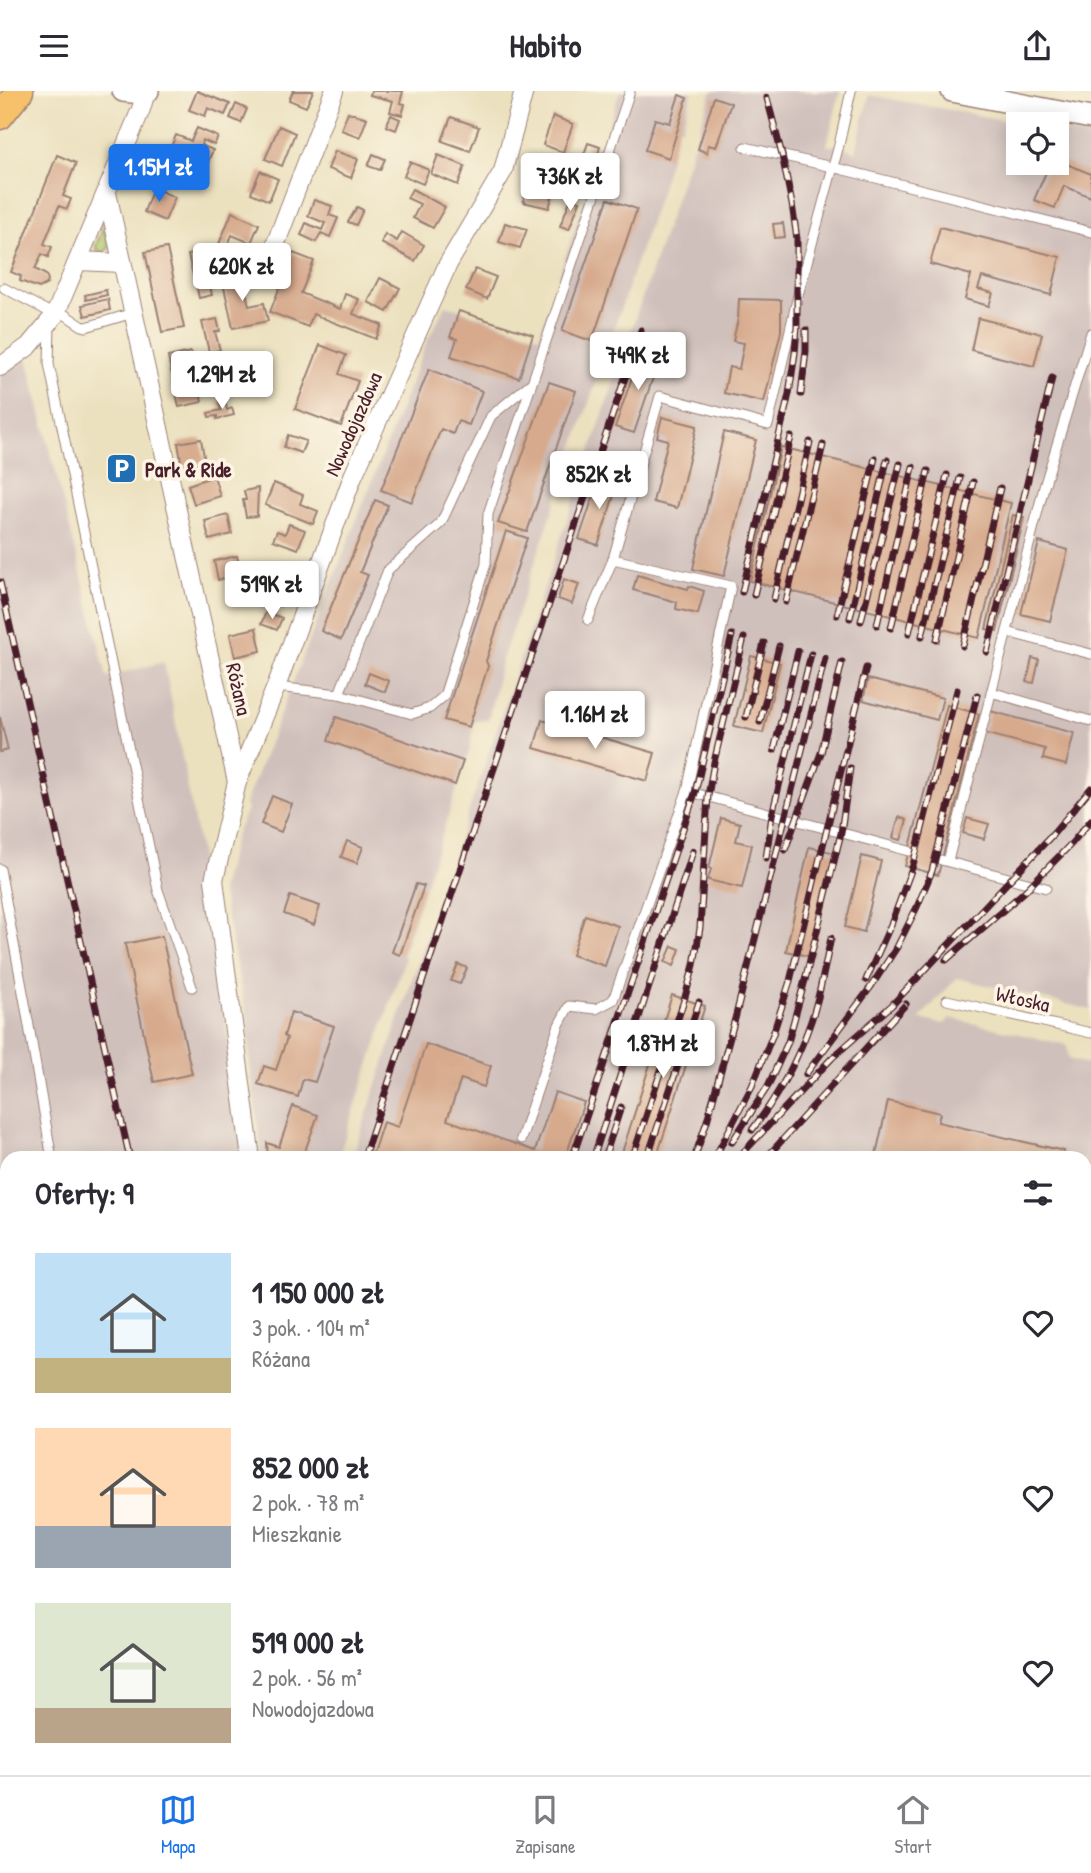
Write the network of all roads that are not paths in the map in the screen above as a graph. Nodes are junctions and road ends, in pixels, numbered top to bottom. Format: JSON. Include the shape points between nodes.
{"nodes":[{"id":1,"x":20,"y":91,"type":"edge"},
{"id":2,"x":123,"y":91,"type":"edge"},
{"id":3,"x":147,"y":91,"type":"edge"},
{"id":4,"x":334,"y":91,"type":"edge"},
{"id":5,"x":524,"y":91,"type":"edge"},
{"id":6,"x":630,"y":91,"type":"edge"},
{"id":7,"x":852,"y":91,"type":"edge"},
{"id":8,"x":952,"y":91,"type":"edge"},
{"id":9,"x":0,"y":116,"type":"edge"},
{"id":10,"x":1091,"y":118,"type":"edge"},
{"id":11,"x":746,"y":147,"type":"dead end"},
{"id":12,"x":832,"y":167,"type":"junction"},
{"id":13,"x":107,"y":193,"type":"junction"},
{"id":14,"x":1091,"y":232,"type":"edge"},
{"id":15,"x":78,"y":261,"type":"junction"},
{"id":16,"x":122,"y":263,"type":"junction"},
{"id":17,"x":266,"y":269,"type":"dead end"},
{"id":18,"x":4,"y":288,"type":"dead end"},
{"id":19,"x":132,"y":313,"type":"junction"},
{"id":20,"x":54,"y":316,"type":"junction"},
{"id":21,"x":1091,"y":333,"type":"edge"},
{"id":22,"x":0,"y":367,"type":"edge"},
{"id":23,"x":531,"y":383,"type":"junction"},
{"id":24,"x":613,"y":559,"type":"junction"},
{"id":25,"x":588,"y":620,"type":"dead end"},
{"id":26,"x":1007,"y":632,"type":"junction"},
{"id":27,"x":1091,"y":654,"type":"edge"},
{"id":28,"x":276,"y":687,"type":"junction"},
{"id":29,"x":991,"y":692,"type":"junction"},
{"id":30,"x":339,"y":694,"type":"junction"},
{"id":31,"x":1091,"y":721,"type":"edge"},
{"id":32,"x":237,"y":782,"type":"junction"},
{"id":33,"x":687,"y":791,"type":"junction"},
{"id":34,"x":909,"y":851,"type":"dead end"},
{"id":35,"x":0,"y":869,"type":"edge"},
{"id":36,"x":1046,"y":888,"type":"dead end"},
{"id":37,"x":192,"y":987,"type":"dead end"},
{"id":38,"x":947,"y":1000,"type":"dead end"},
{"id":39,"x":1091,"y":1033,"type":"edge"},
{"id":40,"x":521,"y":1139,"type":"dead end"},
{"id":41,"x":51,"y":1151,"type":"edge"},
{"id":42,"x":250,"y":1151,"type":"edge"}],
"edges":[{"from":1,"to":9,"type":"main road"},
{"from":2,"to":3,"type":"street"},
{"from":3,"to":13,"type":"street"},
{"from":4,"to":17,"type":"street"},
{"from":5,"to":28,"type":"street","name":"Nowodojazdowa","via":[[503,171],[449,264],[361,458]]},
{"from":6,"to":23,"type":"lane"},
{"from":7,"to":12,"type":"lane"},
{"from":8,"to":10,"type":"street"},
{"from":11,"to":12,"type":"lane"},
{"from":12,"to":14,"type":"lane"},
{"from":12,"to":24,"type":"lane","via":[[768,425],[660,396]]},
{"from":13,"to":15,"type":"street"},
{"from":13,"to":16,"type":"street","name":"Różana"},
{"from":15,"to":16,"type":"street"},
{"from":15,"to":20,"type":"street"},
{"from":16,"to":19,"type":"street","name":"Różana"},
{"from":18,"to":20,"type":"lane"},
{"from":19,"to":20,"type":"lane","via":[[86,327]]},
{"from":19,"to":32,"type":"street","name":"Różana"},
{"from":20,"to":22,"type":"street","via":[[29,346]]},
{"from":20,"to":37,"type":"lane","via":[[50,364],[158,890]]},
{"from":21,"to":26,"type":"lane","via":[[1044,487]]},
{"from":23,"to":30,"type":"lane","via":[[491,416],[442,523],[388,570]]},
{"from":23,"to":30,"type":"lane","via":[[488,514],[486,564],[444,696],[430,708],[412,714]]},
{"from":24,"to":25,"type":"lane"},
{"from":24,"to":33,"type":"lane","via":[[731,586]]},
{"from":26,"to":27,"type":"lane"},
{"from":26,"to":29,"type":"lane"},
{"from":28,"to":30,"type":"lane"},
{"from":28,"to":32,"type":"street","name":"Nowodojazdowa"},
{"from":29,"to":31,"type":"lane"},
{"from":29,"to":36,"type":"lane","via":[[944,860]]},
{"from":32,"to":42,"type":"street","name":"Różana","via":[[214,880]]},
{"from":33,"to":34,"type":"lane"},
{"from":33,"to":40,"type":"lane","via":[[613,1000],[596,1009],[569,1006]]},
{"from":35,"to":41,"type":"lane"},
{"from":38,"to":39,"type":"lane","name":"Włoska"}]}
